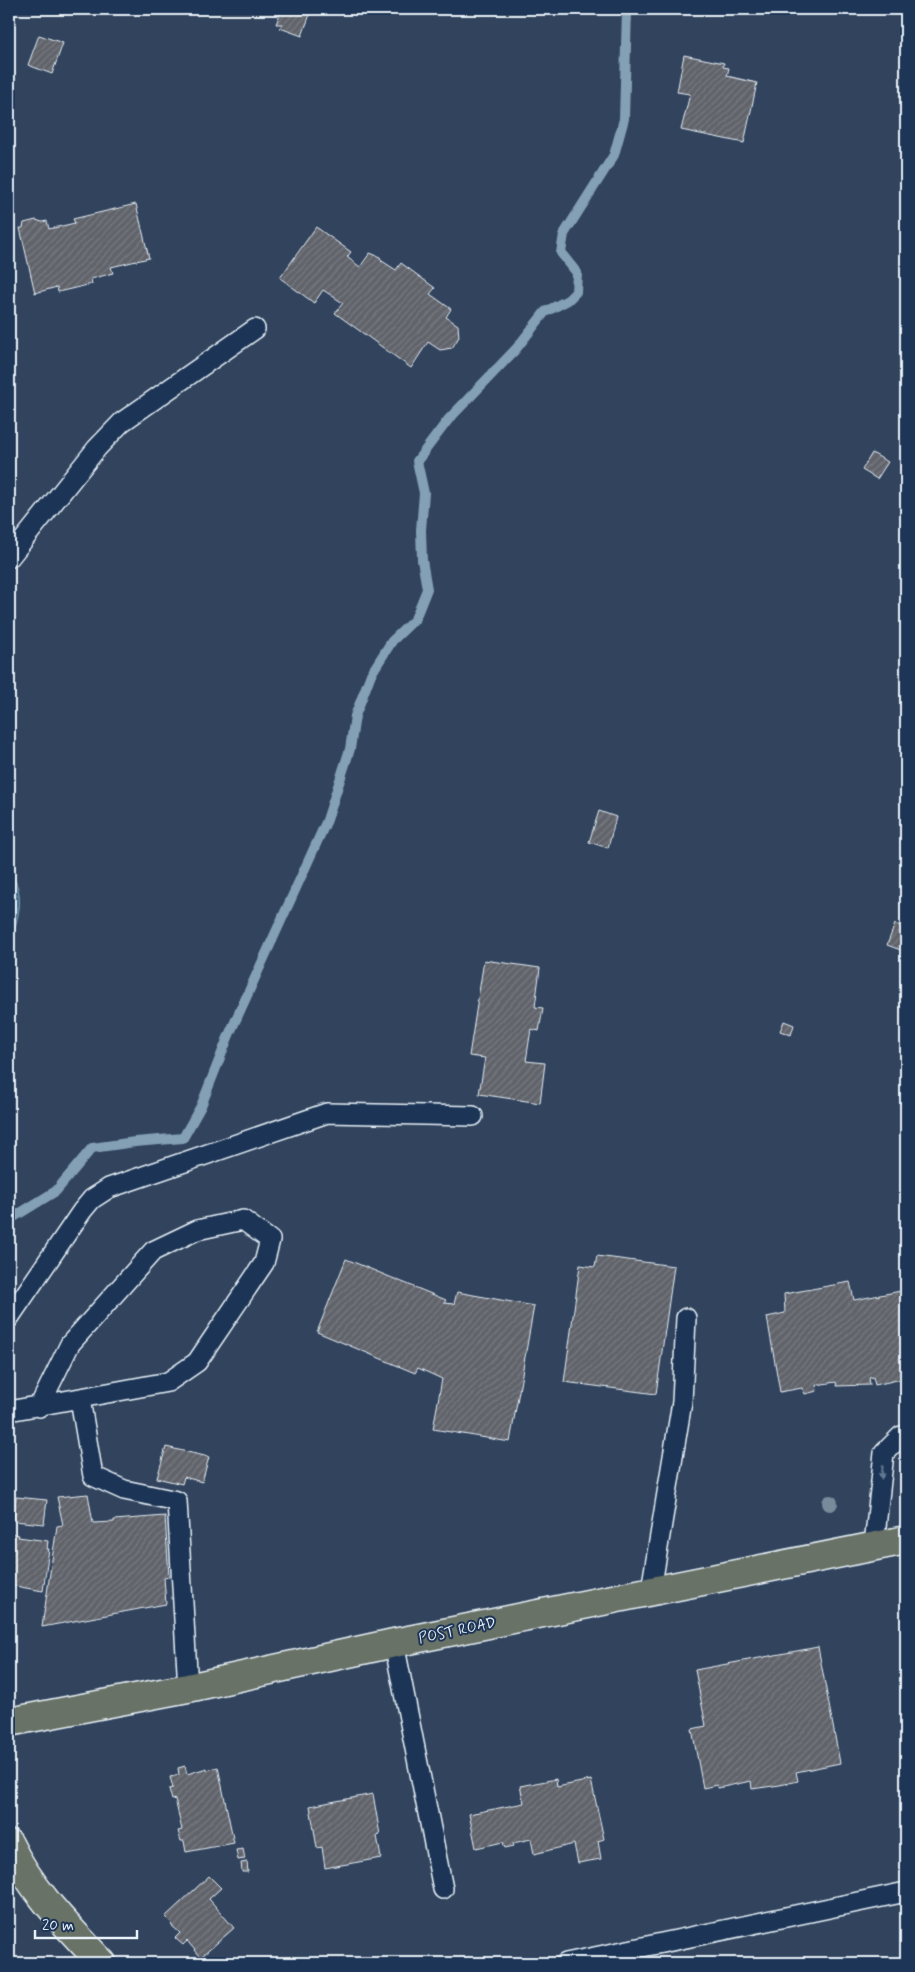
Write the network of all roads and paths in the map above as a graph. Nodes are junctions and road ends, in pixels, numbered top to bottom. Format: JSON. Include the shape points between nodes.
{"nodes":[{"id":1,"x":255,"y":329,"type":"dead end"},
{"id":2,"x":9,"y":558,"type":"edge"},
{"id":3,"x":473,"y":1116,"type":"dead end"},
{"id":4,"x":9,"y":1318,"type":"edge"},
{"id":5,"x":686,"y":1318,"type":"dead end"},
{"id":6,"x":80,"y":1399,"type":"junction"},
{"id":7,"x":39,"y":1407,"type":"junction"},
{"id":8,"x":9,"y":1411,"type":"edge"},
{"id":9,"x":906,"y":1435,"type":"edge"},
{"id":10,"x":906,"y":1540,"type":"edge"},
{"id":11,"x":874,"y":1545,"type":"junction"},
{"id":12,"x":651,"y":1590,"type":"junction"},
{"id":13,"x":394,"y":1643,"type":"junction"},
{"id":14,"x":188,"y":1688,"type":"junction"},
{"id":15,"x":9,"y":1722,"type":"edge"},
{"id":16,"x":9,"y":1844,"type":"edge"},
{"id":17,"x":443,"y":1889,"type":"dead end"},
{"id":18,"x":906,"y":1892,"type":"edge"},
{"id":19,"x":102,"y":1963,"type":"edge"},
{"id":20,"x":566,"y":1963,"type":"edge"}],
"edges":[{"from":1,"to":2,"type":"lane","via":[[122,422],[97,448]]},
{"from":3,"to":4,"type":"lane","via":[[327,1113],[109,1188],[92,1199],[82,1211]]},
{"from":5,"to":12,"type":"lane","via":[[682,1402]]},
{"from":6,"to":7,"type":"lane"},
{"from":6,"to":7,"type":"lane","via":[[168,1382],[197,1362],[264,1263],[270,1240],[243,1220],[197,1230],[153,1251],[70,1344]]},
{"from":6,"to":14,"type":"lane","via":[[93,1476],[124,1490],[177,1501]]},
{"from":7,"to":8,"type":"lane"},
{"from":9,"to":11,"type":"lane","one_way":true,"via":[[884,1453]]},
{"from":10,"to":11,"type":"main road","name":"POST ROAD"},
{"from":11,"to":12,"type":"main road","name":"POST ROAD"},
{"from":12,"to":13,"type":"main road","name":"POST ROAD"},
{"from":13,"to":14,"type":"main road","name":"POST ROAD"},
{"from":13,"to":17,"type":"lane"},
{"from":14,"to":15,"type":"main road","name":"POST ROAD"},
{"from":16,"to":19,"type":"main road","via":[[17,1862],[59,1917]]},
{"from":18,"to":20,"type":"lane"}]}
